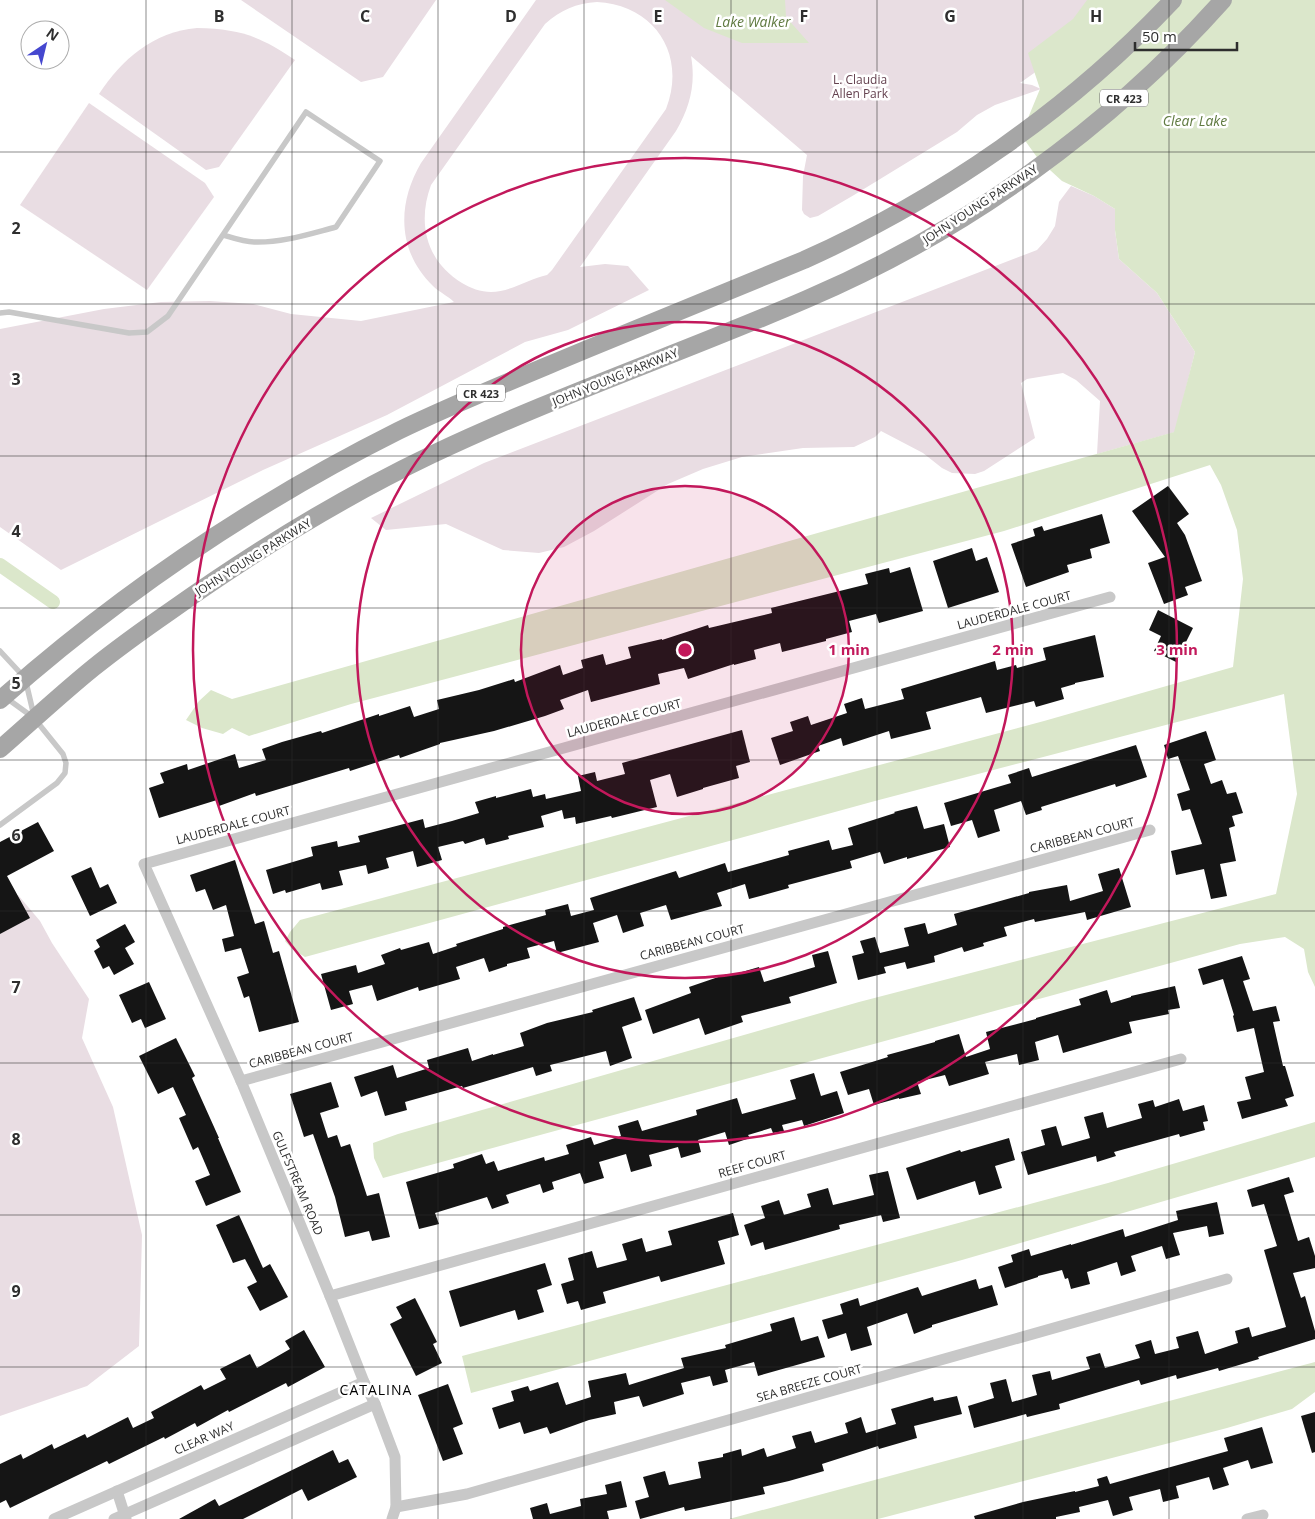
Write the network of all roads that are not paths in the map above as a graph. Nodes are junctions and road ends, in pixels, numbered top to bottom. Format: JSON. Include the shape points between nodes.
{"nodes":[{"id":1,"x":1173,"y":0,"type":"edge"},
{"id":2,"x":1223,"y":0,"type":"edge"},
{"id":3,"x":223,"y":235,"type":"junction"},
{"id":4,"x":0,"y":313,"type":"edge"},
{"id":5,"x":1110,"y":597,"type":"dead end"},
{"id":6,"x":0,"y":651,"type":"edge"},
{"id":7,"x":25,"y":678,"type":"junction"},
{"id":8,"x":1,"y":696,"type":"edge"},
{"id":9,"x":34,"y":718,"type":"junction"},
{"id":10,"x":0,"y":750,"type":"edge"},
{"id":11,"x":0,"y":825,"type":"edge"},
{"id":12,"x":1150,"y":830,"type":"dead end"},
{"id":13,"x":144,"y":864,"type":"joint"},
{"id":14,"x":1181,"y":1059,"type":"dead end"},
{"id":15,"x":241,"y":1081,"type":"junction"},
{"id":16,"x":1227,"y":1279,"type":"dead end"},
{"id":17,"x":330,"y":1296,"type":"junction"},
{"id":18,"x":364,"y":1382,"type":"junction"},
{"id":19,"x":375,"y":1404,"type":"junction"},
{"id":20,"x":117,"y":1491,"type":"junction"},
{"id":21,"x":396,"y":1507,"type":"junction"},
{"id":22,"x":1263,"y":1515,"type":"dead end"},
{"id":23,"x":121,"y":1518,"type":"edge"},
{"id":24,"x":54,"y":1519,"type":"edge"},
{"id":25,"x":392,"y":1519,"type":"edge"},
{"id":26,"x":1247,"y":1519,"type":"edge"}],
"edges":[{"from":1,"to":7,"type":"main road","number":"CR 423","via":[[1099,72],[994,154],[899,213],[830,248],[468,398],[342,460],[258,508],[167,568]]},
{"from":2,"to":9,"type":"main road","name":"JOHN YOUNG PARKWAY","number":"CR 423","via":[[1170,56],[1096,123],[1015,183],[949,226],[858,276],[808,299],[483,432],[369,487],[213,580],[94,667]]},
{"from":3,"to":3,"type":"lane","via":[[306,112],[380,161],[336,227],[288,240],[252,242]]},
{"from":3,"to":4,"type":"lane","via":[[168,316],[147,332],[129,333]]},
{"from":5,"to":13,"type":"street","name":"LAUDERDALE COURT"},
{"from":6,"to":7,"type":"lane"},
{"from":7,"to":8,"type":"main road","number":"CR 423"},
{"from":7,"to":9,"type":"lane"},
{"from":8,"to":9,"type":"lane"},
{"from":9,"to":10,"type":"main road","name":"JOHN YOUNG PARKWAY","number":"CR 423"},
{"from":9,"to":11,"type":"lane","via":[[63,754],[65,773],[57,784]]},
{"from":12,"to":15,"type":"street","name":"CARIBBEAN COURT"},
{"from":13,"to":15,"type":"street","name":"GULFSTREAM ROAD"},
{"from":14,"to":17,"type":"street","name":"REEF COURT"},
{"from":15,"to":17,"type":"street","name":"GULFSTREAM ROAD"},
{"from":16,"to":21,"type":"street","name":"SEA BREEZE COURT","via":[[467,1494]]},
{"from":17,"to":18,"type":"street","name":"GULFSTREAM ROAD"},
{"from":18,"to":19,"type":"street","name":"GULFSTREAM ROAD"},
{"from":18,"to":20,"type":"street","name":"CLEAR WAY"},
{"from":19,"to":21,"type":"street","name":"GULFSTREAM ROAD","via":[[395,1457]]},
{"from":19,"to":23,"type":"street"},
{"from":20,"to":23,"type":"street"},
{"from":20,"to":24,"type":"street","name":"CLEAR WAY"},
{"from":21,"to":25,"type":"street","name":"GULFSTREAM ROAD"},
{"from":22,"to":26,"type":"street"}]}
